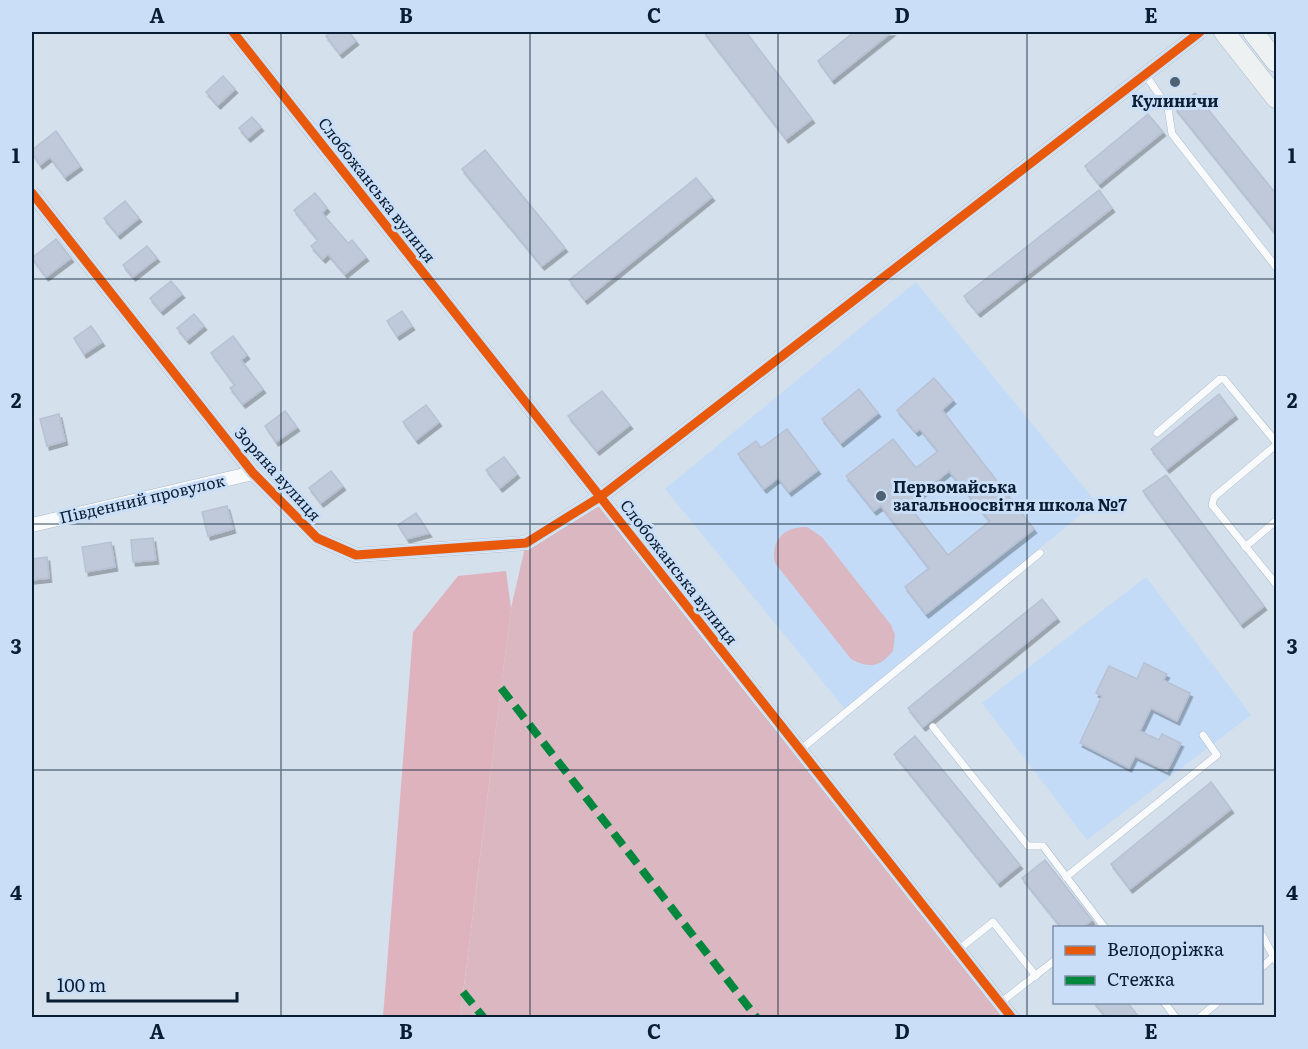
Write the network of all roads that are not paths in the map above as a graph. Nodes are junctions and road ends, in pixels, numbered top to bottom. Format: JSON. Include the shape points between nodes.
{"nodes":[{"id":1,"x":233,"y":32,"type":"edge"},
{"id":2,"x":1200,"y":32,"type":"edge"},
{"id":3,"x":1224,"y":32,"type":"edge"},
{"id":4,"x":1253,"y":32,"type":"edge"},
{"id":5,"x":1276,"y":62,"type":"edge"},
{"id":6,"x":1145,"y":74,"type":"junction"},
{"id":7,"x":1276,"y":98,"type":"edge"},
{"id":8,"x":32,"y":193,"type":"edge"},
{"id":9,"x":1276,"y":267,"type":"edge"},
{"id":10,"x":1157,"y":433,"type":"dead end"},
{"id":11,"x":1276,"y":444,"type":"edge"},
{"id":12,"x":253,"y":473,"type":"junction"},
{"id":13,"x":600,"y":496,"type":"junction"},
{"id":14,"x":1276,"y":521,"type":"edge"},
{"id":15,"x":32,"y":525,"type":"edge"},
{"id":16,"x":1245,"y":547,"type":"junction"},
{"id":17,"x":1040,"y":553,"type":"dead end"},
{"id":18,"x":1276,"y":584,"type":"edge"},
{"id":19,"x":933,"y":727,"type":"dead end"},
{"id":20,"x":1203,"y":735,"type":"dead end"},
{"id":21,"x":800,"y":750,"type":"junction"},
{"id":22,"x":1066,"y":877,"type":"junction"},
{"id":23,"x":1104,"y":926,"type":"edge"},
{"id":24,"x":1263,"y":937,"type":"edge"},
{"id":25,"x":958,"y":950,"type":"junction"},
{"id":26,"x":1275,"y":959,"type":"edge"},
{"id":27,"x":1053,"y":962,"type":"edge"},
{"id":28,"x":1036,"y":976,"type":"junction"},
{"id":29,"x":1000,"y":1003,"type":"junction"},
{"id":30,"x":1166,"y":1004,"type":"edge"},
{"id":31,"x":1215,"y":1004,"type":"edge"},
{"id":32,"x":1012,"y":1017,"type":"edge"},
{"id":33,"x":1176,"y":1017,"type":"edge"},
{"id":34,"x":1199,"y":1017,"type":"edge"}],
"edges":[{"from":1,"to":13,"type":"street","name":"Слобожанська вулиця"},
{"from":2,"to":6,"type":"street","name":"Зоряна вулиця"},
{"from":3,"to":7,"type":"street"},
{"from":4,"to":5,"type":"street"},
{"from":6,"to":9,"type":"lane","via":[[1168,108],[1172,134]]},
{"from":6,"to":13,"type":"street","name":"Зоряна вулиця"},
{"from":8,"to":12,"type":"street","name":"Зоряна вулиця"},
{"from":10,"to":11,"type":"lane","via":[[1224,379]]},
{"from":11,"to":16,"type":"lane","via":[[1214,497],[1212,505]]},
{"from":12,"to":13,"type":"street","name":"Зоряна вулиця","via":[[317,538],[356,555],[526,543]]},
{"from":12,"to":15,"type":"street","name":"Південний провулок"},
{"from":13,"to":21,"type":"street","name":"Слобожанська вулиця"},
{"from":14,"to":16,"type":"lane"},
{"from":16,"to":18,"type":"lane"},
{"from":17,"to":21,"type":"lane"},
{"from":19,"to":22,"type":"lane","via":[[1028,846],[1043,846]]},
{"from":20,"to":22,"type":"lane","via":[[1217,755]]},
{"from":21,"to":25,"type":"street","name":"Слобожанська вулиця"},
{"from":22,"to":23,"type":"lane"},
{"from":24,"to":26,"type":"lane"},
{"from":25,"to":28,"type":"lane","via":[[993,922]]},
{"from":25,"to":29,"type":"street","name":"Слобожанська вулиця"},
{"from":27,"to":28,"type":"lane"},
{"from":28,"to":29,"type":"lane"},
{"from":29,"to":32,"type":"street","name":"Слобожанська вулиця"},
{"from":30,"to":33,"type":"lane"},
{"from":31,"to":34,"type":"lane"}]}
